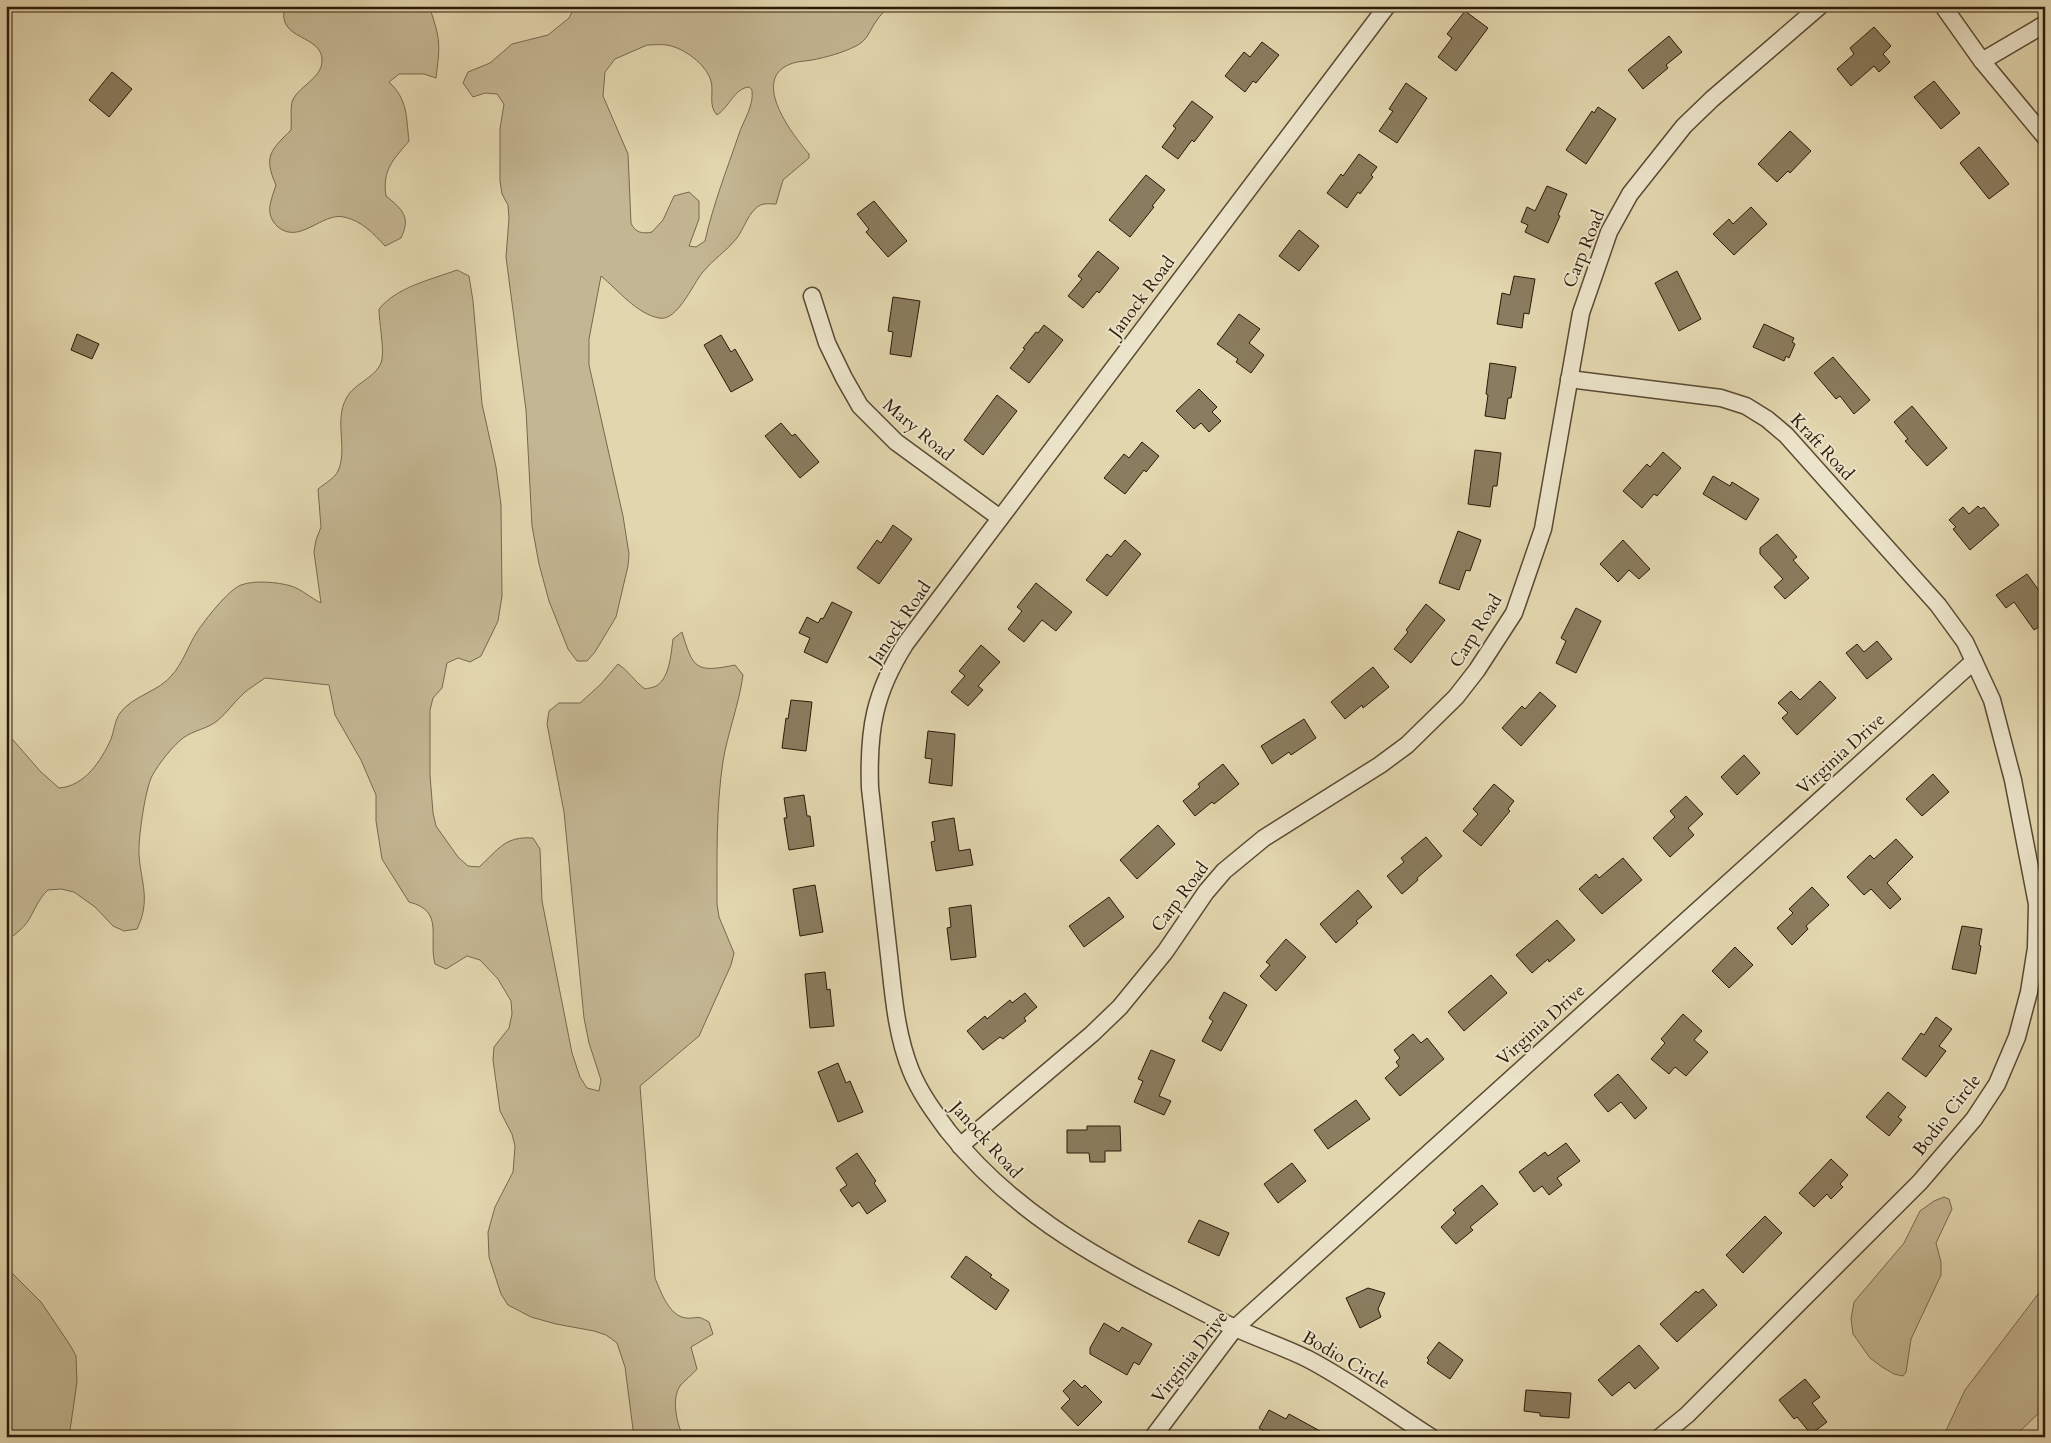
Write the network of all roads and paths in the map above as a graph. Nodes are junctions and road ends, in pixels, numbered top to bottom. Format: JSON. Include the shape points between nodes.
{"nodes":[{"id":1,"x":1387,"y":6,"type":"edge"},
{"id":2,"x":1820,"y":6,"type":"edge"},
{"id":3,"x":1943,"y":6,"type":"edge"},
{"id":4,"x":2045,"y":24,"type":"edge"},
{"id":5,"x":1982,"y":61,"type":"junction"},
{"id":6,"x":2045,"y":137,"type":"edge"},
{"id":7,"x":812,"y":296,"type":"dead end"},
{"id":8,"x":1569,"y":379,"type":"junction"},
{"id":9,"x":1000,"y":518,"type":"junction"},
{"id":10,"x":1974,"y":661,"type":"junction"},
{"id":11,"x":2041,"y":904,"type":"edge"},
{"id":12,"x":960,"y":1146,"type":"junction"},
{"id":13,"x":1236,"y":1328,"type":"junction"},
{"id":14,"x":1153,"y":1437,"type":"edge"},
{"id":15,"x":1431,"y":1437,"type":"edge"},
{"id":16,"x":1660,"y":1437,"type":"edge"}],
"edges":[{"from":1,"to":9,"type":"street","name":"Janock Road"},
{"from":2,"to":8,"type":"street","name":"Carp Road","via":[[1684,126],[1630,194],[1609,232],[1580,313]]},
{"from":3,"to":5,"type":"street"},
{"from":4,"to":5,"type":"street"},
{"from":5,"to":6,"type":"street"},
{"from":7,"to":9,"type":"street","name":"Mary Road","via":[[827,343],[860,406],[896,442]]},
{"from":8,"to":10,"type":"street","name":"Kraft Road","via":[[1721,398],[1746,406],[1767,419],[1786,435],[1938,605],[1965,642]]},
{"from":8,"to":12,"type":"street","name":"Carp Road","via":[[1543,529],[1526,582],[1498,640],[1456,697],[1400,750],[1264,838],[1224,871],[1120,1007]]},
{"from":9,"to":12,"type":"street","name":"Janock Road","via":[[897,656],[877,699],[870,742],[870,788],[895,1010],[903,1048],[922,1094]]},
{"from":10,"to":11,"type":"street","name":"Bodio Circle","via":[[1992,700]]},
{"from":10,"to":13,"type":"street","name":"Virginia Drive"},
{"from":11,"to":16,"type":"street","name":"Bodio Circle","via":[[2031,983],[2017,1037],[1997,1084],[1974,1119],[1920,1182],[1687,1415]]},
{"from":12,"to":13,"type":"street","name":"Janock Road","via":[[1014,1199],[1056,1231],[1123,1272]]},
{"from":13,"to":14,"type":"street","name":"Virginia Drive"},
{"from":13,"to":15,"type":"street","name":"Bodio Circle","via":[[1327,1369]]}]}
